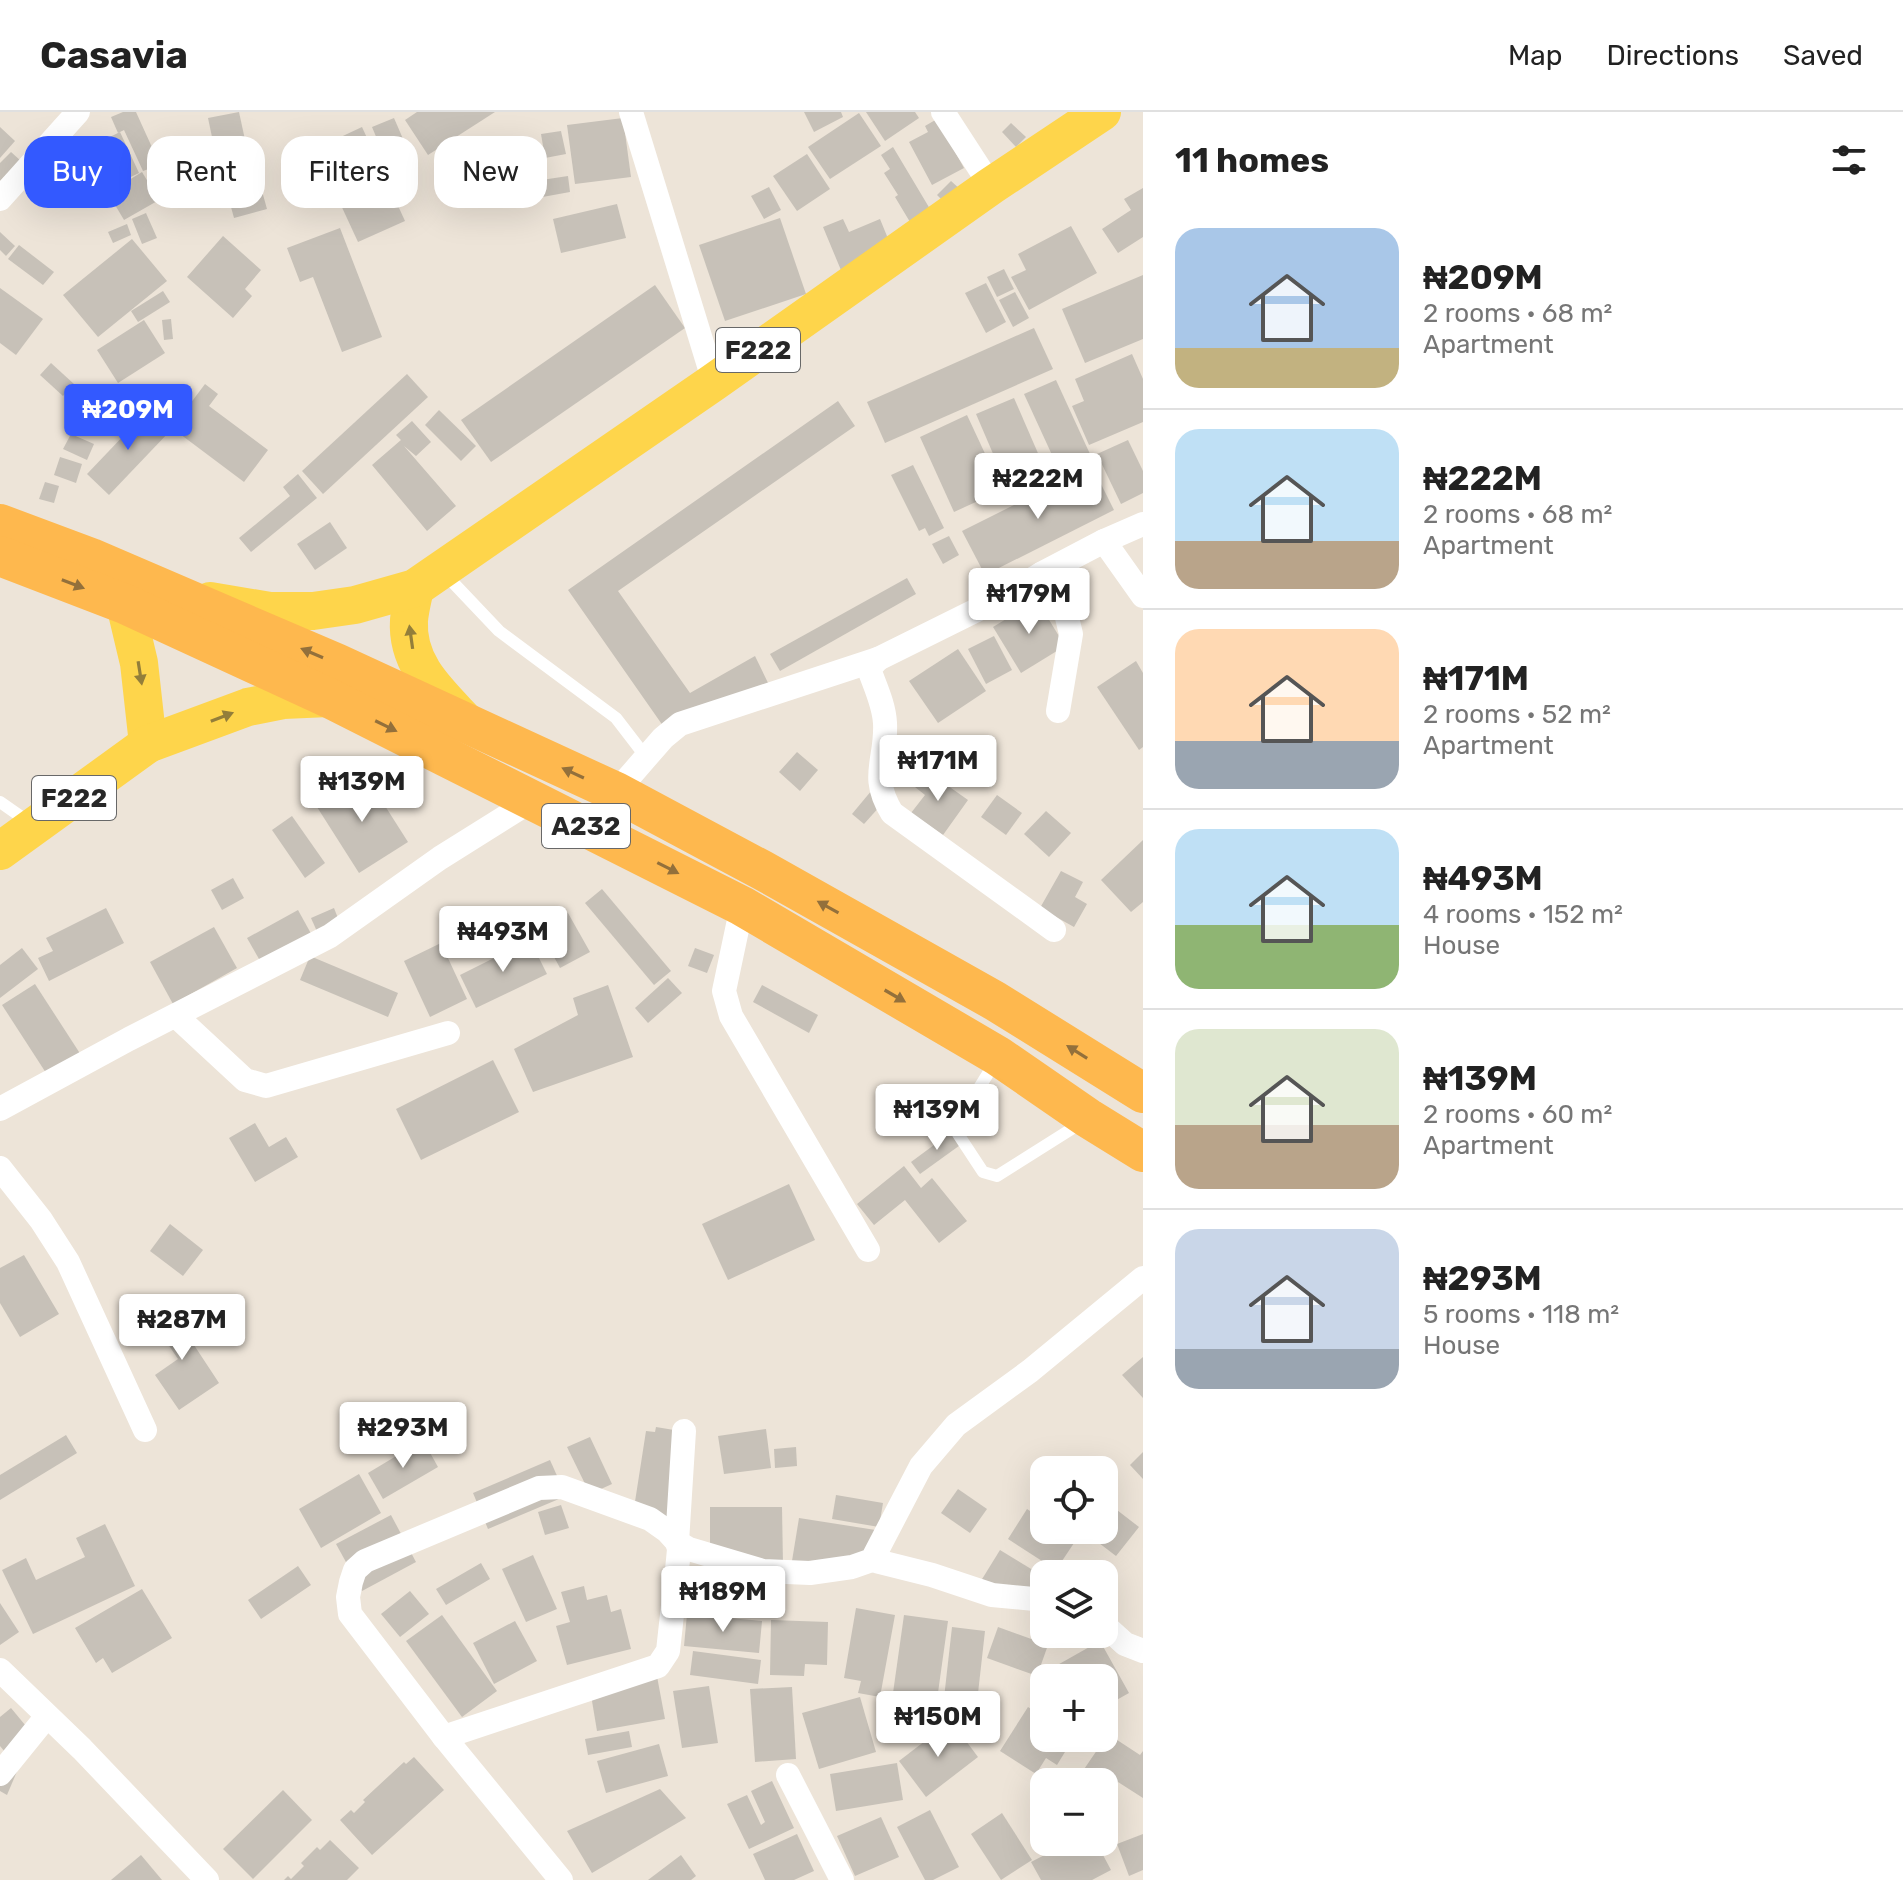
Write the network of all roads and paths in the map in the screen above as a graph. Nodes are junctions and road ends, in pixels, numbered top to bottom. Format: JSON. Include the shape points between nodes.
{"nodes":[{"id":1,"x":78,"y":112,"type":"edge"},
{"id":2,"x":631,"y":112,"type":"edge"},
{"id":3,"x":943,"y":112,"type":"edge"},
{"id":4,"x":1102,"y":112,"type":"edge"},
{"id":5,"x":991,"y":186,"type":"junction"},
{"id":6,"x":0,"y":199,"type":"edge"},
{"id":7,"x":714,"y":382,"type":"junction"},
{"id":8,"x":0,"y":524,"type":"edge"},
{"id":9,"x":1143,"y":524,"type":"edge"},
{"id":10,"x":1104,"y":541,"type":"junction"},
{"id":11,"x":0,"y":556,"type":"edge"},
{"id":12,"x":1041,"y":574,"type":"junction"},
{"id":13,"x":428,"y":578,"type":"junction"},
{"id":14,"x":1143,"y":596,"type":"edge"},
{"id":15,"x":183,"y":597,"type":"junction"},
{"id":16,"x":125,"y":604,"type":"junction"},
{"id":17,"x":878,"y":659,"type":"junction"},
{"id":18,"x":329,"y":698,"type":"junction"},
{"id":19,"x":1058,"y":711,"type":"dead end"},
{"id":20,"x":467,"y":723,"type":"junction"},
{"id":21,"x":148,"y":744,"type":"junction"},
{"id":22,"x":646,"y":757,"type":"junction"},
{"id":23,"x":616,"y":792,"type":"junction"},
{"id":24,"x":534,"y":799,"type":"junction"},
{"id":25,"x":0,"y":802,"type":"edge"},
{"id":26,"x":35,"y":826,"type":"junction"},
{"id":27,"x":0,"y":851,"type":"edge"},
{"id":28,"x":742,"y":906,"type":"junction"},
{"id":29,"x":1054,"y":930,"type":"dead end"},
{"id":30,"x":176,"y":1016,"type":"junction"},
{"id":31,"x":448,"y":1033,"type":"dead end"},
{"id":32,"x":998,"y":1056,"type":"junction"},
{"id":33,"x":1143,"y":1093,"type":"edge"},
{"id":34,"x":0,"y":1109,"type":"edge"},
{"id":35,"x":1088,"y":1118,"type":"junction"},
{"id":36,"x":1143,"y":1152,"type":"edge"},
{"id":37,"x":0,"y":1168,"type":"edge"},
{"id":38,"x":868,"y":1250,"type":"dead end"},
{"id":39,"x":1143,"y":1278,"type":"edge"},
{"id":40,"x":145,"y":1430,"type":"dead end"},
{"id":41,"x":684,"y":1431,"type":"dead end"},
{"id":42,"x":677,"y":1542,"type":"junction"},
{"id":43,"x":872,"y":1560,"type":"junction"},
{"id":44,"x":1030,"y":1599,"type":"edge"},
{"id":45,"x":1118,"y":1638,"type":"edge"},
{"id":46,"x":1143,"y":1651,"type":"edge"},
{"id":47,"x":0,"y":1670,"type":"edge"},
{"id":48,"x":47,"y":1716,"type":"junction"},
{"id":49,"x":444,"y":1737,"type":"junction"},
{"id":50,"x":0,"y":1774,"type":"edge"},
{"id":51,"x":788,"y":1775,"type":"dead end"},
{"id":52,"x":207,"y":1880,"type":"edge"},
{"id":53,"x":561,"y":1880,"type":"edge"},
{"id":54,"x":842,"y":1880,"type":"edge"}],
"edges":[{"from":1,"to":6,"type":"street"},
{"from":2,"to":7,"type":"street"},
{"from":3,"to":5,"type":"street"},
{"from":4,"to":5,"type":"main road","number":"F222"},
{"from":5,"to":7,"type":"main road","number":"F222"},
{"from":7,"to":13,"type":"main road","number":"F222"},
{"from":8,"to":15,"type":"highway","number":"A232"},
{"from":9,"to":10,"type":"street"},
{"from":10,"to":12,"type":"street"},
{"from":10,"to":14,"type":"street"},
{"from":11,"to":16,"type":"highway","number":"A232","one_way":true},
{"from":12,"to":17,"type":"street"},
{"from":12,"to":19,"type":"street","via":[[1061,593],[1071,634]]},
{"from":13,"to":15,"type":"main road","number":"F222","via":[[355,605],[313,611],[270,611]]},
{"from":20,"to":13,"type":"main road","one_way":true,"via":[[424,676],[412,648],[409,621]]},
{"from":13,"to":22,"type":"lane","via":[[616,718]]},
{"from":20,"to":15,"type":"highway","number":"A232","one_way":true},
{"from":16,"to":18,"type":"highway","number":"A232"},
{"from":16,"to":21,"type":"main road","one_way":true,"via":[[139,663]]},
{"from":17,"to":22,"type":"street","via":[[680,724]]},
{"from":17,"to":29,"type":"street","via":[[869,669],[885,718],[880,787],[892,813]]},
{"from":21,"to":18,"type":"main road","number":"F222","one_way":true,"via":[[248,707]]},
{"from":18,"to":24,"type":"highway","number":"A232","one_way":true},
{"from":23,"to":20,"type":"highway","number":"A232","one_way":true},
{"from":21,"to":26,"type":"main road","number":"F222"},
{"from":22,"to":23,"type":"street"},
{"from":33,"to":23,"type":"highway","number":"A232","one_way":true,"via":[[995,1001]]},
{"from":24,"to":28,"type":"highway","number":"A232","one_way":true},
{"from":24,"to":30,"type":"street","via":[[330,936]]},
{"from":25,"to":26,"type":"lane"},
{"from":26,"to":27,"type":"main road","number":"F222"},
{"from":28,"to":32,"type":"highway","number":"A232","one_way":true},
{"from":28,"to":38,"type":"street","via":[[724,991],[731,1016]]},
{"from":30,"to":31,"type":"street","via":[[245,1080],[266,1086]]},
{"from":30,"to":34,"type":"street"},
{"from":32,"to":35,"type":"highway","number":"A232"},
{"from":32,"to":35,"type":"lane","via":[[958,1122],[958,1134],[983,1172],[997,1176]]},
{"from":35,"to":36,"type":"highway","number":"A232"},
{"from":37,"to":40,"type":"street","via":[[68,1262]]},
{"from":39,"to":43,"type":"street","via":[[956,1425],[921,1466]]},
{"from":41,"to":42,"type":"street"},
{"from":42,"to":43,"type":"street","via":[[763,1571],[810,1573]]},
{"from":42,"to":49,"type":"street","via":[[668,1651],[658,1666]]},
{"from":42,"to":49,"type":"street","via":[[650,1519],[562,1487],[539,1488],[365,1561],[351,1582],[350,1614]]},
{"from":43,"to":44,"type":"street","via":[[992,1595]]},
{"from":45,"to":46,"type":"street"},
{"from":47,"to":48,"type":"street"},
{"from":48,"to":50,"type":"street"},
{"from":48,"to":52,"type":"street"},
{"from":49,"to":53,"type":"street"},
{"from":51,"to":54,"type":"street"}]}
